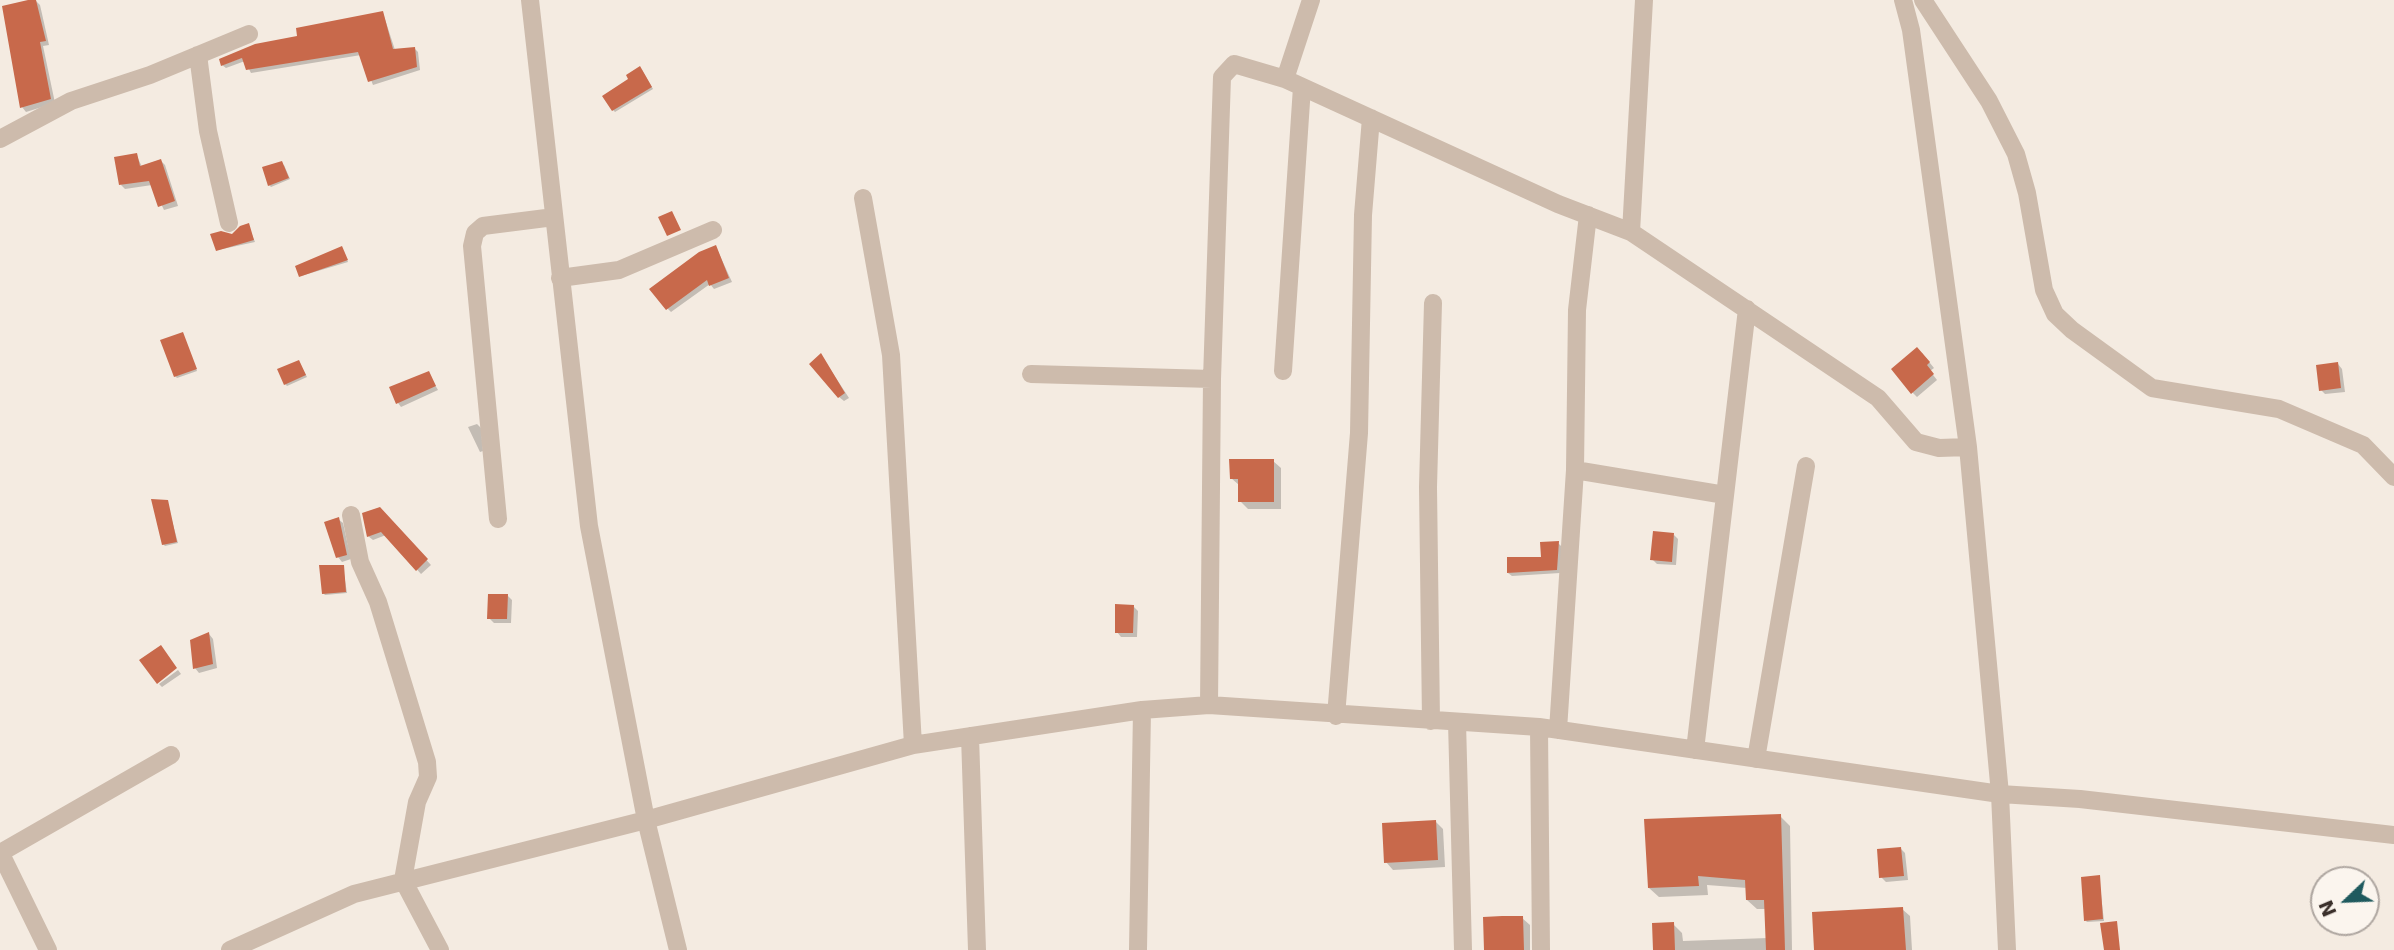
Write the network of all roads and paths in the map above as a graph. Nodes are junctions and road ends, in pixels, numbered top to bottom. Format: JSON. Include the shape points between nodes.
{"nodes":[{"id":1,"x":530,"y":0,"type":"edge"},
{"id":2,"x":1311,"y":0,"type":"edge"},
{"id":3,"x":1644,"y":0,"type":"edge"},
{"id":4,"x":1903,"y":0,"type":"edge"},
{"id":5,"x":1923,"y":0,"type":"edge"},
{"id":6,"x":249,"y":34,"type":"dead end"},
{"id":7,"x":198,"y":54,"type":"junction"},
{"id":8,"x":1285,"y":79,"type":"junction"},
{"id":9,"x":1302,"y":87,"type":"junction"},
{"id":10,"x":1371,"y":118,"type":"junction"},
{"id":11,"x":0,"y":139,"type":"edge"},
{"id":12,"x":863,"y":198,"type":"dead end"},
{"id":13,"x":1588,"y":215,"type":"junction"},
{"id":14,"x":554,"y":217,"type":"junction"},
{"id":15,"x":229,"y":223,"type":"dead end"},
{"id":16,"x":713,"y":230,"type":"dead end"},
{"id":17,"x":1631,"y":232,"type":"junction"},
{"id":18,"x":560,"y":278,"type":"junction"},
{"id":19,"x":1433,"y":303,"type":"dead end"},
{"id":20,"x":1748,"y":309,"type":"junction"},
{"id":21,"x":1283,"y":371,"type":"dead end"},
{"id":22,"x":1031,"y":374,"type":"dead end"},
{"id":23,"x":1212,"y":379,"type":"junction"},
{"id":24,"x":1968,"y":447,"type":"junction"},
{"id":25,"x":1806,"y":466,"type":"dead end"},
{"id":26,"x":1575,"y":470,"type":"junction"},
{"id":27,"x":2394,"y":477,"type":"edge"},
{"id":28,"x":1725,"y":495,"type":"junction"},
{"id":29,"x":351,"y":516,"type":"dead end"},
{"id":30,"x":498,"y":519,"type":"dead end"},
{"id":31,"x":1209,"y":705,"type":"junction"},
{"id":32,"x":1142,"y":710,"type":"junction"},
{"id":33,"x":1336,"y":716,"type":"junction"},
{"id":34,"x":1431,"y":721,"type":"junction"},
{"id":35,"x":1457,"y":722,"type":"junction"},
{"id":36,"x":1548,"y":728,"type":"junction"},
{"id":37,"x":970,"y":736,"type":"junction"},
{"id":38,"x":913,"y":745,"type":"junction"},
{"id":39,"x":1695,"y":750,"type":"junction"},
{"id":40,"x":171,"y":755,"type":"dead end"},
{"id":41,"x":1756,"y":759,"type":"junction"},
{"id":42,"x":2000,"y":794,"type":"junction"},
{"id":43,"x":646,"y":820,"type":"junction"},
{"id":44,"x":2394,"y":835,"type":"edge"},
{"id":45,"x":0,"y":853,"type":"edge"},
{"id":46,"x":403,"y":880,"type":"junction"},
{"id":47,"x":48,"y":950,"type":"edge"},
{"id":48,"x":230,"y":950,"type":"edge"},
{"id":49,"x":440,"y":950,"type":"edge"},
{"id":50,"x":678,"y":950,"type":"edge"},
{"id":51,"x":976,"y":950,"type":"edge"},
{"id":52,"x":1138,"y":950,"type":"edge"},
{"id":53,"x":1462,"y":950,"type":"edge"},
{"id":54,"x":1541,"y":950,"type":"edge"},
{"id":55,"x":2007,"y":950,"type":"edge"}],
"edges":[{"from":1,"to":14,"type":"street"},
{"from":2,"to":8,"type":"street"},
{"from":3,"to":17,"type":"street"},
{"from":4,"to":24,"type":"street"},
{"from":5,"to":27,"type":"street","via":[[1989,101],[2016,154],[2044,290],[2055,314],[2152,388],[2279,409],[2364,445]]},
{"from":6,"to":7,"type":"street"},
{"from":7,"to":11,"type":"street","via":[[71,101]]},
{"from":7,"to":15,"type":"street","via":[[207,125]]},
{"from":8,"to":9,"type":"street"},
{"from":8,"to":23,"type":"street","via":[[1234,64],[1222,77]]},
{"from":9,"to":10,"type":"street"},
{"from":9,"to":21,"type":"street"},
{"from":10,"to":13,"type":"street"},
{"from":10,"to":33,"type":"street","via":[[1363,215],[1359,433]]},
{"from":12,"to":38,"type":"street","via":[[891,355]]},
{"from":13,"to":17,"type":"street"},
{"from":13,"to":26,"type":"street","via":[[1577,310]]},
{"from":14,"to":18,"type":"street"},
{"from":14,"to":30,"type":"street","via":[[482,226],[472,246]]},
{"from":16,"to":18,"type":"street","via":[[619,270]]},
{"from":17,"to":20,"type":"street"},
{"from":18,"to":43,"type":"street","via":[[589,526]]},
{"from":19,"to":34,"type":"street"},
{"from":20,"to":24,"type":"street","via":[[1878,398],[1916,442],[1939,448]]},
{"from":20,"to":28,"type":"street"},
{"from":22,"to":23,"type":"street"},
{"from":23,"to":31,"type":"street"},
{"from":24,"to":42,"type":"street"},
{"from":25,"to":41,"type":"street"},
{"from":26,"to":28,"type":"street"},
{"from":26,"to":36,"type":"street"},
{"from":28,"to":39,"type":"street"},
{"from":29,"to":46,"type":"street","via":[[360,562],[378,601],[427,762],[428,777],[417,802]]},
{"from":31,"to":32,"type":"street"},
{"from":31,"to":33,"type":"street"},
{"from":32,"to":37,"type":"street"},
{"from":32,"to":52,"type":"street"},
{"from":33,"to":34,"type":"street"},
{"from":34,"to":35,"type":"street"},
{"from":35,"to":36,"type":"street"},
{"from":35,"to":53,"type":"street"},
{"from":36,"to":39,"type":"street"},
{"from":36,"to":54,"type":"street"},
{"from":37,"to":38,"type":"street"},
{"from":37,"to":51,"type":"street"},
{"from":38,"to":43,"type":"street"},
{"from":39,"to":41,"type":"street"},
{"from":40,"to":45,"type":"street"},
{"from":41,"to":42,"type":"street"},
{"from":42,"to":44,"type":"street"},
{"from":42,"to":55,"type":"street"},
{"from":43,"to":46,"type":"street"},
{"from":43,"to":50,"type":"street"},
{"from":45,"to":47,"type":"street"},
{"from":46,"to":48,"type":"street","via":[[354,894]]},
{"from":46,"to":49,"type":"street"}]}
